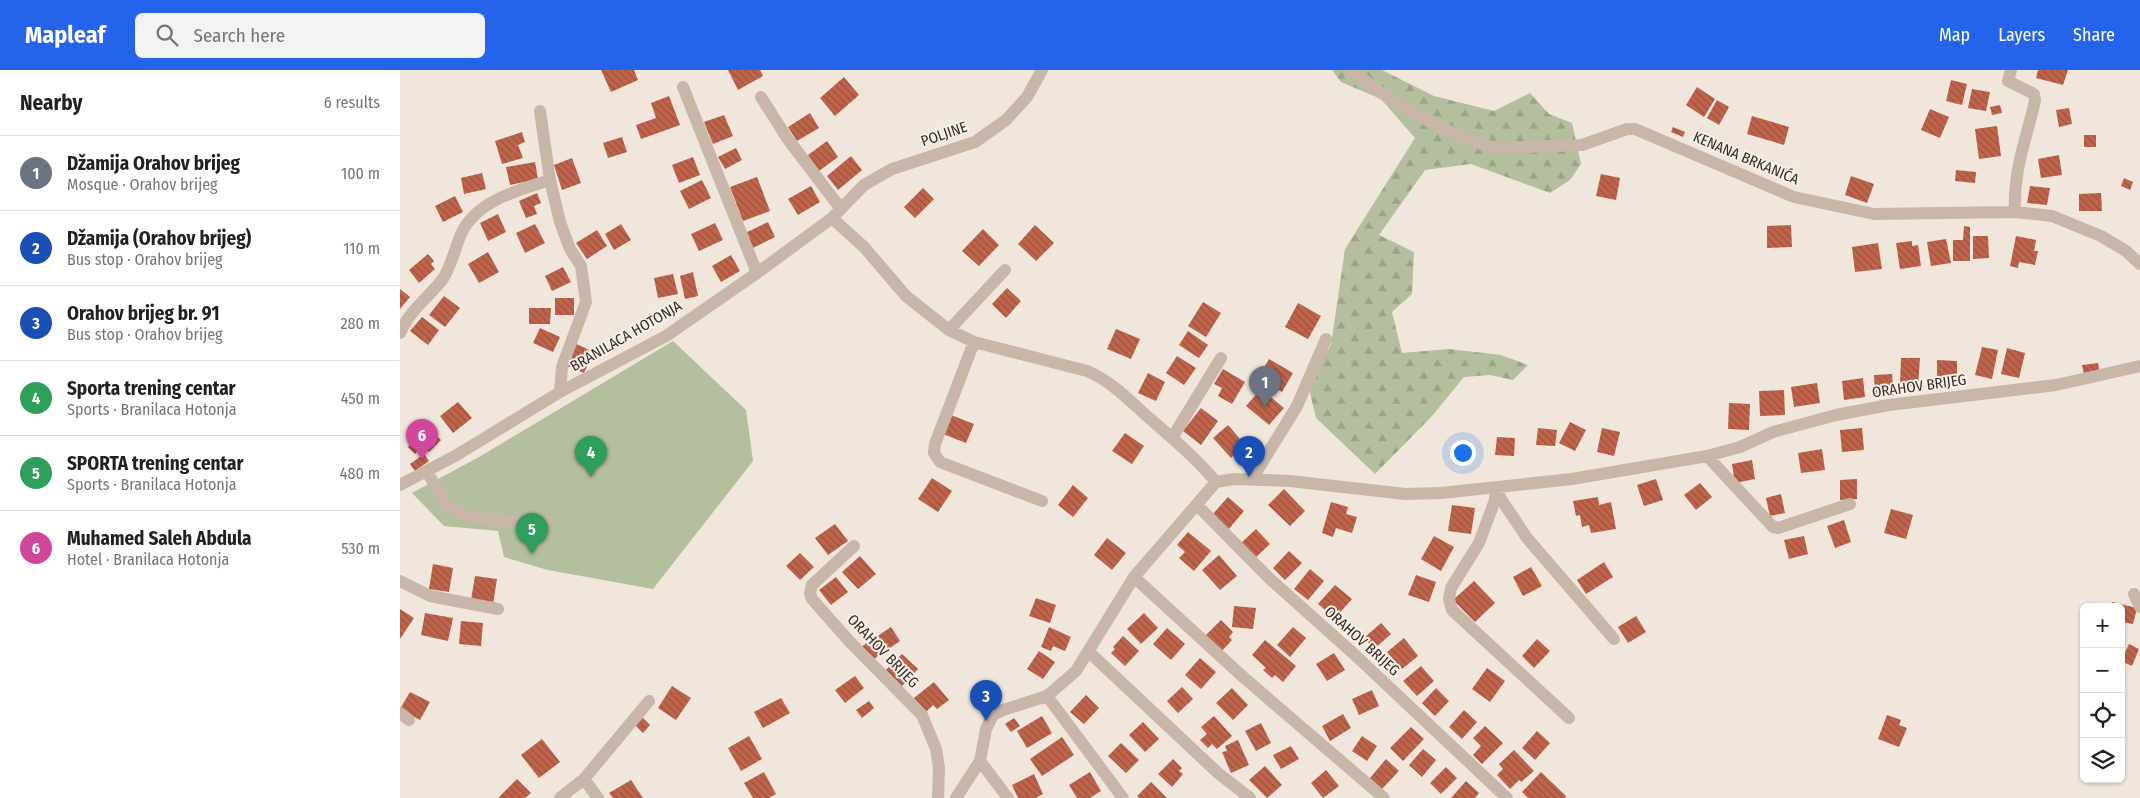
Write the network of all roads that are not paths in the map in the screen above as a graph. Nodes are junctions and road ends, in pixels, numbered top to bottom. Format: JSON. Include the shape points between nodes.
{"nodes":[{"id":1,"x":1042,"y":70,"type":"edge"},
{"id":2,"x":1353,"y":70,"type":"edge"},
{"id":3,"x":2011,"y":70,"type":"edge"},
{"id":4,"x":683,"y":87,"type":"dead end"},
{"id":5,"x":761,"y":97,"type":"dead end"},
{"id":6,"x":540,"y":110,"type":"dead end"},
{"id":7,"x":550,"y":180,"type":"junction"},
{"id":8,"x":2015,"y":212,"type":"junction"},
{"id":9,"x":836,"y":213,"type":"junction"},
{"id":10,"x":2140,"y":264,"type":"edge"},
{"id":11,"x":1005,"y":270,"type":"dead end"},
{"id":12,"x":757,"y":273,"type":"junction"},
{"id":13,"x":949,"y":330,"type":"junction"},
{"id":14,"x":400,"y":333,"type":"edge"},
{"id":15,"x":1326,"y":339,"type":"dead end"},
{"id":16,"x":974,"y":342,"type":"junction"},
{"id":17,"x":1221,"y":358,"type":"dead end"},
{"id":18,"x":2140,"y":366,"type":"edge"},
{"id":19,"x":560,"y":392,"type":"junction"},
{"id":20,"x":1172,"y":438,"type":"junction"},
{"id":21,"x":1707,"y":456,"type":"junction"},
{"id":22,"x":427,"y":472,"type":"junction"},
{"id":23,"x":1252,"y":479,"type":"junction"},
{"id":24,"x":1216,"y":482,"type":"junction"},
{"id":25,"x":400,"y":485,"type":"edge"},
{"id":26,"x":1496,"y":488,"type":"junction"},
{"id":27,"x":1042,"y":502,"type":"dead end"},
{"id":28,"x":1850,"y":504,"type":"dead end"},
{"id":29,"x":1197,"y":505,"type":"junction"},
{"id":30,"x":548,"y":521,"type":"dead end"},
{"id":31,"x":854,"y":546,"type":"dead end"},
{"id":32,"x":1134,"y":577,"type":"junction"},
{"id":33,"x":400,"y":581,"type":"edge"},
{"id":34,"x":2134,"y":594,"type":"dead end"},
{"id":35,"x":2140,"y":607,"type":"edge"},
{"id":36,"x":498,"y":609,"type":"dead end"},
{"id":37,"x":1614,"y":640,"type":"dead end"},
{"id":38,"x":1089,"y":652,"type":"junction"},
{"id":39,"x":1047,"y":696,"type":"junction"},
{"id":40,"x":649,"y":701,"type":"dead end"},
{"id":41,"x":1569,"y":718,"type":"dead end"},
{"id":42,"x":980,"y":760,"type":"junction"},
{"id":43,"x":584,"y":779,"type":"junction"},
{"id":44,"x":560,"y":798,"type":"edge"},
{"id":45,"x":598,"y":798,"type":"edge"},
{"id":46,"x":938,"y":798,"type":"edge"},
{"id":47,"x":956,"y":798,"type":"edge"},
{"id":48,"x":1008,"y":798,"type":"edge"},
{"id":49,"x":1123,"y":798,"type":"edge"},
{"id":50,"x":1250,"y":798,"type":"edge"},
{"id":51,"x":1384,"y":798,"type":"edge"},
{"id":52,"x":1507,"y":798,"type":"edge"}],
"edges":[{"from":1,"to":9,"type":"street","name":"POLJINE","via":[[1027,97],[1011,115],[975,142],[892,169],[864,185]]},
{"from":2,"to":8,"type":"street","name":"KENANA BRKANIĆA","via":[[1363,81],[1422,117],[1487,147],[1582,145],[1635,129],[1794,197],[1828,205],[1874,214]]},
{"from":3,"to":8,"type":"street","via":[[2008,80],[2029,90],[2035,101],[2019,157],[2014,191]]},
{"from":4,"to":12,"type":"street"},
{"from":5,"to":9,"type":"street"},
{"from":6,"to":7,"type":"street","name":"BRANILACA HOTONJA"},
{"from":7,"to":14,"type":"street","via":[[496,200],[477,212],[463,231],[444,278],[420,302]]},
{"from":7,"to":19,"type":"street","name":"BRANILACA HOTONJA","via":[[560,222],[570,249],[581,266],[586,302],[562,367]]},
{"from":8,"to":10,"type":"street","name":"KENANA BRKANIĆA","via":[[2064,220],[2101,236]]},
{"from":9,"to":12,"type":"street","name":"BRANILACA HOTONJA"},
{"from":9,"to":13,"type":"street","via":[[906,296]]},
{"from":11,"to":13,"type":"street"},
{"from":12,"to":19,"type":"street","name":"BRANILACA HOTONJA","via":[[666,336]]},
{"from":13,"to":16,"type":"street"},
{"from":15,"to":23,"type":"street","via":[[1297,406]]},
{"from":16,"to":20,"type":"street","via":[[1103,377]]},
{"from":16,"to":27,"type":"street","via":[[934,444],[934,453],[940,462]]},
{"from":17,"to":20,"type":"street"},
{"from":18,"to":21,"type":"street","name":"ORAHOV BRIJEG","via":[[2056,385],[1889,405],[1836,415],[1773,432],[1740,447]]},
{"from":19,"to":22,"type":"street","name":"BRANILACA HOTONJA"},
{"from":20,"to":24,"type":"street"},
{"from":21,"to":26,"type":"street","name":"ORAHOV BRIJEG"},
{"from":21,"to":28,"type":"street","via":[[1773,527]]},
{"from":22,"to":25,"type":"street","name":"BRANILACA HOTONJA"},
{"from":22,"to":30,"type":"street","via":[[448,505],[460,513],[480,518]]},
{"from":23,"to":24,"type":"street","name":"ORAHOV BRIJEG"},
{"from":23,"to":26,"type":"street","name":"ORAHOV BRIJEG","via":[[1405,494]]},
{"from":24,"to":29,"type":"street"},
{"from":26,"to":37,"type":"street","via":[[1527,538]]},
{"from":26,"to":41,"type":"street","via":[[1496,500],[1479,543],[1451,588],[1452,610]]},
{"from":29,"to":32,"type":"street"},
{"from":29,"to":52,"type":"street","name":"ORAHOV BRIJEG","via":[[1270,580]]},
{"from":31,"to":46,"type":"street","name":"ORAHOV BRIJEG","via":[[812,586],[812,599],[922,715],[936,750]]},
{"from":32,"to":38,"type":"street"},
{"from":32,"to":51,"type":"street","via":[[1242,676]]},
{"from":33,"to":36,"type":"street","via":[[430,596]]},
{"from":34,"to":35,"type":"street"},
{"from":38,"to":39,"type":"street","via":[[1076,671]]},
{"from":38,"to":50,"type":"street","via":[[1218,773]]},
{"from":39,"to":42,"type":"street","via":[[992,715]]},
{"from":39,"to":49,"type":"street"},
{"from":40,"to":43,"type":"street"},
{"from":42,"to":47,"type":"street"},
{"from":42,"to":48,"type":"street"},
{"from":43,"to":44,"type":"street"},
{"from":43,"to":45,"type":"street"}]}
